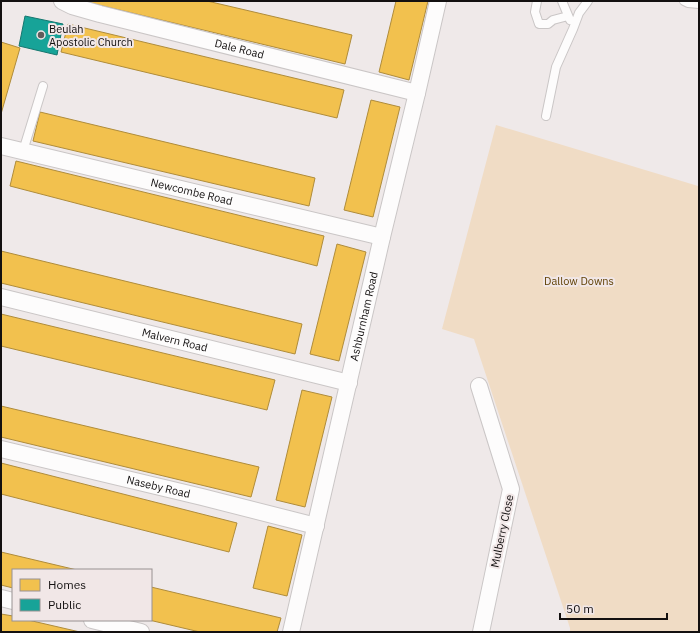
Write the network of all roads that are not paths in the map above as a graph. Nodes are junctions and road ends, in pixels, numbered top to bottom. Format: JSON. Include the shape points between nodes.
{"nodes":[{"id":1,"x":62,"y":1,"type":"edge"},
{"id":2,"x":438,"y":1,"type":"edge"},
{"id":3,"x":537,"y":1,"type":"edge"},
{"id":4,"x":562,"y":1,"type":"edge"},
{"id":5,"x":588,"y":1,"type":"edge"},
{"id":6,"x":684,"y":1,"type":"edge"},
{"id":7,"x":699,"y":4,"type":"edge"},
{"id":8,"x":568,"y":16,"type":"junction"},
{"id":9,"x":573,"y":29,"type":"junction"},
{"id":10,"x":43,"y":86,"type":"dead end"},
{"id":11,"x":417,"y":93,"type":"junction"},
{"id":12,"x":546,"y":116,"type":"dead end"},
{"id":13,"x":1,"y":146,"type":"edge"},
{"id":14,"x":23,"y":151,"type":"junction"},
{"id":15,"x":382,"y":237,"type":"junction"},
{"id":16,"x":1,"y":297,"type":"edge"},
{"id":17,"x":349,"y":382,"type":"junction"},
{"id":18,"x":479,"y":386,"type":"dead end"},
{"id":19,"x":1,"y":449,"type":"edge"},
{"id":20,"x":316,"y":526,"type":"junction"},
{"id":21,"x":1,"y":598,"type":"edge"},
{"id":22,"x":12,"y":601,"type":"edge"},
{"id":23,"x":96,"y":621,"type":"edge"},
{"id":24,"x":141,"y":632,"type":"edge"},
{"id":25,"x":290,"y":632,"type":"edge"},
{"id":26,"x":481,"y":632,"type":"edge"}],
"edges":[{"from":1,"to":11,"type":"street","name":"Dale Road","via":[[100,14]]},
{"from":2,"to":11,"type":"street","name":"Ashburnham Road"},
{"from":3,"to":8,"type":"lane","via":[[535,12],[539,24],[548,24]]},
{"from":4,"to":8,"type":"lane"},
{"from":5,"to":9,"type":"lane","via":[[579,13]]},
{"from":6,"to":7,"type":"lane"},
{"from":8,"to":9,"type":"lane"},
{"from":9,"to":12,"type":"lane","via":[[556,67]]},
{"from":10,"to":14,"type":"lane"},
{"from":11,"to":15,"type":"street","name":"Ashburnham Road"},
{"from":13,"to":14,"type":"street","name":"Newcombe Road"},
{"from":14,"to":15,"type":"street","name":"Newcombe Road"},
{"from":15,"to":17,"type":"street","name":"Ashburnham Road"},
{"from":16,"to":17,"type":"street","name":"Malvern Road"},
{"from":17,"to":20,"type":"street","name":"Ashburnham Road"},
{"from":18,"to":26,"type":"street","name":"Mulberry Close","via":[[511,489]]},
{"from":19,"to":20,"type":"street","name":"Naseby Road"},
{"from":20,"to":25,"type":"street","name":"Ashburnham Road"},
{"from":21,"to":22,"type":"street"},
{"from":23,"to":24,"type":"street"}]}
